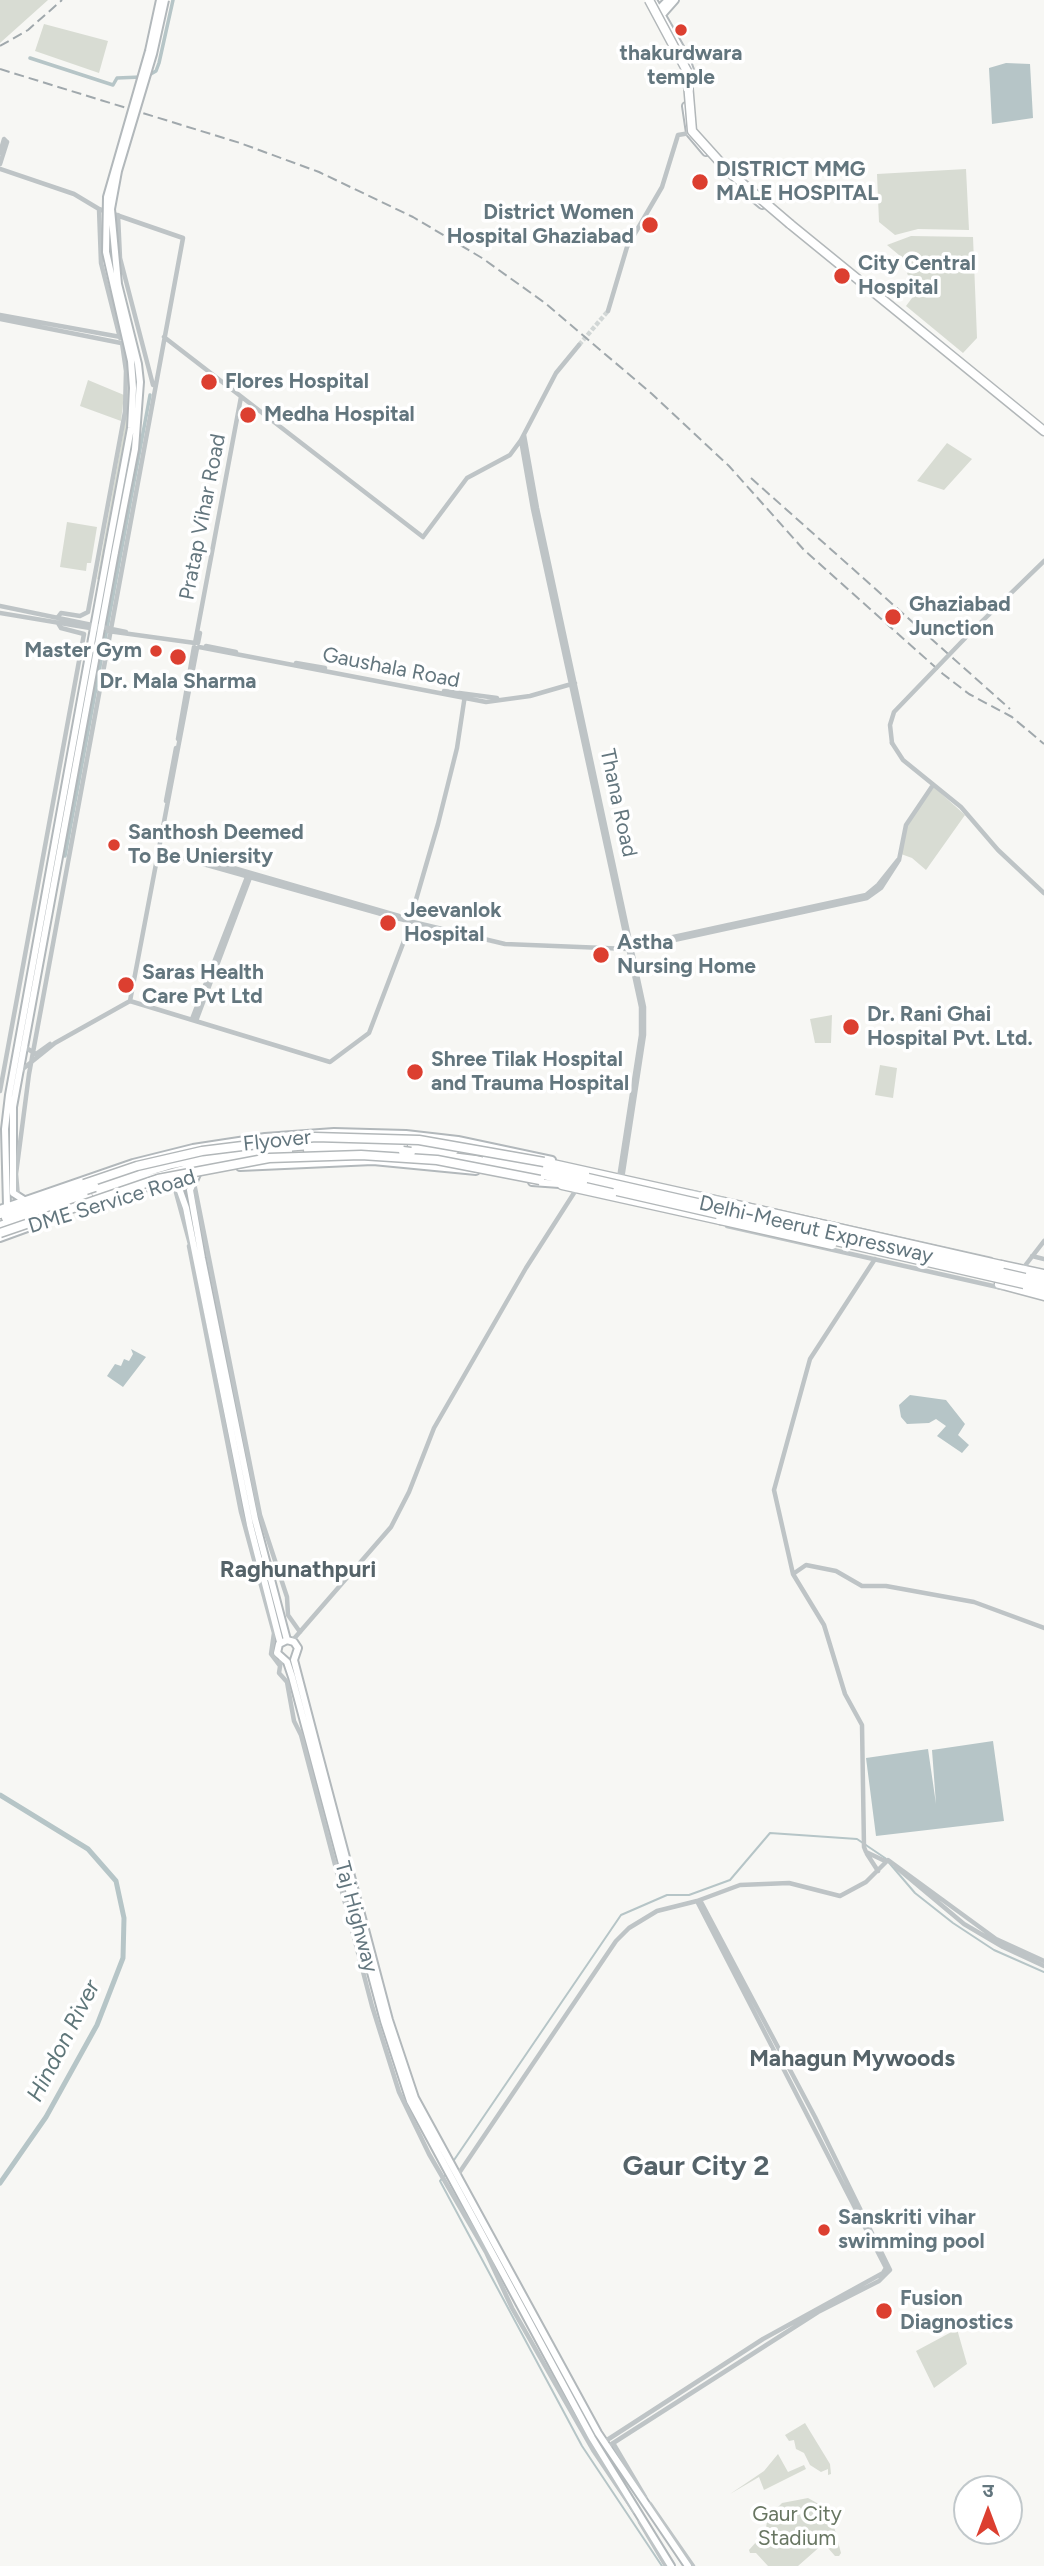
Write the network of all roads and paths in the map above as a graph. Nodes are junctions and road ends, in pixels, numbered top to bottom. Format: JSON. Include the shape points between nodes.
{"nodes":[{"id":1,"x":160,"y":0,"type":"edge"},
{"id":2,"x":165,"y":0,"type":"edge"},
{"id":3,"x":649,"y":0,"type":"edge"},
{"id":4,"x":668,"y":0,"type":"edge"},
{"id":5,"x":675,"y":0,"type":"edge"},
{"id":6,"x":658,"y":15,"type":"junction"},
{"id":7,"x":690,"y":120,"type":"junction"},
{"id":8,"x":688,"y":135,"type":"junction"},
{"id":9,"x":0,"y":153,"type":"edge"},
{"id":10,"x":0,"y":166,"type":"edge"},
{"id":11,"x":99,"y":209,"type":"junction"},
{"id":12,"x":118,"y":215,"type":"junction"},
{"id":13,"x":792,"y":225,"type":"junction"},
{"id":14,"x":608,"y":311,"type":"tunnel mouth"},
{"id":15,"x":0,"y":317,"type":"edge"},
{"id":16,"x":141,"y":336,"type":"junction"},
{"id":17,"x":164,"y":337,"type":"junction"},
{"id":18,"x":121,"y":341,"type":"junction"},
{"id":19,"x":579,"y":345,"type":"tunnel mouth"},
{"id":20,"x":143,"y":346,"type":"junction"},
{"id":21,"x":953,"y":355,"type":"junction"},
{"id":22,"x":154,"y":389,"type":"junction"},
{"id":23,"x":242,"y":398,"type":"junction"},
{"id":24,"x":1044,"y":424,"type":"edge"},
{"id":25,"x":1044,"y":431,"type":"edge"},
{"id":26,"x":523,"y":438,"type":"junction"},
{"id":27,"x":112,"y":551,"type":"junction"},
{"id":28,"x":1044,"y":561,"type":"edge"},
{"id":29,"x":0,"y":606,"type":"edge"},
{"id":30,"x":0,"y":613,"type":"edge"},
{"id":31,"x":31,"y":615,"type":"junction"},
{"id":32,"x":58,"y":620,"type":"junction"},
{"id":33,"x":103,"y":628,"type":"junction"},
{"id":34,"x":197,"y":645,"type":"junction"},
{"id":35,"x":574,"y":682,"type":"junction"},
{"id":36,"x":464,"y":696,"type":"junction"},
{"id":37,"x":933,"y":785,"type":"junction"},
{"id":38,"x":158,"y":849,"type":"junction"},
{"id":39,"x":40,"y":869,"type":"junction"},
{"id":40,"x":50,"y":871,"type":"junction"},
{"id":41,"x":250,"y":875,"type":"junction"},
{"id":42,"x":1044,"y":893,"type":"edge"},
{"id":43,"x":411,"y":921,"type":"junction"},
{"id":44,"x":631,"y":948,"type":"junction"},
{"id":45,"x":128,"y":1003,"type":"junction"},
{"id":46,"x":194,"y":1020,"type":"junction"},
{"id":47,"x":23,"y":1046,"type":"junction"},
{"id":48,"x":33,"y":1053,"type":"junction"},
{"id":49,"x":31,"y":1063,"type":"junction"},
{"id":50,"x":19,"y":1072,"type":"junction"},
{"id":51,"x":0,"y":1091,"type":"edge"},
{"id":52,"x":9,"y":1126,"type":"junction"},
{"id":53,"x":408,"y":1135,"type":"junction"},
{"id":54,"x":407,"y":1148,"type":"junction"},
{"id":55,"x":406,"y":1163,"type":"junction"},
{"id":56,"x":562,"y":1166,"type":"junction"},
{"id":57,"x":620,"y":1176,"type":"junction"},
{"id":58,"x":196,"y":1177,"type":"junction"},
{"id":59,"x":86,"y":1178,"type":"junction"},
{"id":60,"x":172,"y":1182,"type":"junction"},
{"id":61,"x":559,"y":1184,"type":"junction"},
{"id":62,"x":681,"y":1192,"type":"junction"},
{"id":63,"x":574,"y":1193,"type":"dead end"},
{"id":64,"x":93,"y":1195,"type":"junction"},
{"id":65,"x":21,"y":1199,"type":"junction"},
{"id":66,"x":190,"y":1207,"type":"junction"},
{"id":67,"x":666,"y":1208,"type":"junction"},
{"id":68,"x":2,"y":1210,"type":"edge"},
{"id":69,"x":0,"y":1220,"type":"edge"},
{"id":70,"x":0,"y":1226,"type":"edge"},
{"id":71,"x":868,"y":1230,"type":"junction"},
{"id":72,"x":875,"y":1232,"type":"junction"},
{"id":73,"x":0,"y":1233,"type":"edge"},
{"id":74,"x":0,"y":1238,"type":"edge"},
{"id":75,"x":1044,"y":1241,"type":"edge"},
{"id":76,"x":190,"y":1246,"type":"junction"},
{"id":77,"x":206,"y":1246,"type":"junction"},
{"id":78,"x":199,"y":1256,"type":"junction"},
{"id":79,"x":1032,"y":1256,"type":"junction"},
{"id":80,"x":862,"y":1257,"type":"junction"},
{"id":81,"x":869,"y":1258,"type":"junction"},
{"id":82,"x":875,"y":1259,"type":"junction"},
{"id":83,"x":1044,"y":1259,"type":"edge"},
{"id":84,"x":1044,"y":1275,"type":"edge"},
{"id":85,"x":1024,"y":1278,"type":"junction"},
{"id":86,"x":1044,"y":1282,"type":"edge"},
{"id":87,"x":1044,"y":1289,"type":"edge"},
{"id":88,"x":1044,"y":1296,"type":"edge"},
{"id":89,"x":216,"y":1366,"type":"junction"},
{"id":90,"x":230,"y":1380,"type":"junction"},
{"id":91,"x":793,"y":1574,"type":"junction"},
{"id":92,"x":286,"y":1618,"type":"junction"},
{"id":93,"x":1044,"y":1628,"type":"edge"},
{"id":94,"x":300,"y":1632,"type":"junction"},
{"id":95,"x":287,"y":1641,"type":"junction"},
{"id":96,"x":283,"y":1662,"type":"junction"},
{"id":97,"x":866,"y":1852,"type":"junction"},
{"id":98,"x":886,"y":1861,"type":"junction"},
{"id":99,"x":878,"y":1871,"type":"junction"},
{"id":100,"x":699,"y":1901,"type":"junction"},
{"id":101,"x":1044,"y":1963,"type":"edge"},
{"id":102,"x":443,"y":2165,"type":"junction"},
{"id":103,"x":449,"y":2175,"type":"junction"},
{"id":104,"x":457,"y":2176,"type":"junction"},
{"id":105,"x":510,"y":2289,"type":"junction"},
{"id":106,"x":526,"y":2299,"type":"junction"},
{"id":107,"x":526,"y":2319,"type":"junction"},
{"id":108,"x":543,"y":2329,"type":"junction"},
{"id":109,"x":610,"y":2445,"type":"junction"},
{"id":110,"x":627,"y":2474,"type":"junction"},
{"id":111,"x":629,"y":2499,"type":"junction"},
{"id":112,"x":660,"y":2523,"type":"junction"},
{"id":113,"x":679,"y":2553,"type":"junction"},
{"id":114,"x":668,"y":2564,"type":"edge"},
{"id":115,"x":687,"y":2565,"type":"edge"}],
"edges":[{"from":1,"to":27,"type":"main road","bridge":true,"via":[[107,197],[106,252],[133,388]]},
{"from":2,"to":27,"type":"main road","bridge":true,"via":[[111,209],[118,284],[140,382],[135,449]]},
{"from":3,"to":6,"type":"highway","bridge":true},
{"from":4,"to":6,"type":"main road"},
{"from":5,"to":6,"type":"main road"},
{"from":6,"to":7,"type":"main road","via":[[689,67]]},
{"from":6,"to":13,"type":"highway","bridge":true,"via":[[687,71],[692,131],[728,171]]},
{"from":7,"to":8,"type":"main road"},
{"from":7,"to":13,"type":"main road","via":[[698,136]]},
{"from":8,"to":13,"type":"main road","via":[[748,194]]},
{"from":8,"to":14,"type":"street","via":[[678,135],[662,187],[627,247]]},
{"from":9,"to":10,"type":"street","via":[[6,139]]},
{"from":10,"to":11,"type":"street","via":[[74,194]]},
{"from":11,"to":12,"type":"street"},
{"from":11,"to":18,"type":"street","via":[[102,263]]},
{"from":12,"to":16,"type":"street","via":[[120,258]]},
{"from":12,"to":17,"type":"street","via":[[183,237]]},
{"from":13,"to":21,"type":"highway"},
{"from":13,"to":21,"type":"highway"},
{"from":15,"to":18,"type":"street"},
{"from":16,"to":18,"type":"street"},
{"from":16,"to":20,"type":"street"},
{"from":17,"to":22,"type":"street"},
{"from":17,"to":23,"type":"street"},
{"from":18,"to":20,"type":"street"},
{"from":18,"to":32,"type":"street","via":[[126,363],[125,412],[88,612],[80,616],[61,612]]},
{"from":19,"to":26,"type":"street","via":[[548,386]]},
{"from":20,"to":22,"type":"street"},
{"from":21,"to":24,"type":"highway"},
{"from":21,"to":25,"type":"highway"},
{"from":22,"to":33,"type":"street"},
{"from":23,"to":26,"type":"street","via":[[422,537],[467,478],[504,460]]},
{"from":23,"to":34,"type":"street","name":"Pratap Vihar Road"},
{"from":26,"to":35,"type":"street","name":"Thana Road","via":[[533,509]]},
{"from":27,"to":33,"type":"main road"},
{"from":28,"to":37,"type":"street","bridge":true,"via":[[894,712],[892,743]]},
{"from":29,"to":31,"type":"street"},
{"from":30,"to":31,"type":"street"},
{"from":31,"to":32,"type":"street","name":"Gaushala Road"},
{"from":32,"to":33,"type":"street","name":"Gaushala Road"},
{"from":32,"to":39,"type":"street","via":[[61,628],[83,634]]},
{"from":33,"to":34,"type":"street","name":"Gaushala Road"},
{"from":33,"to":40,"type":"main road"},
{"from":33,"to":47,"type":"main road"},
{"from":33,"to":48,"type":"street"},
{"from":34,"to":36,"type":"street","name":"Gaushala Road"},
{"from":34,"to":38,"type":"street","name":"Pratap Vihar Road"},
{"from":35,"to":36,"type":"street","name":"Gaushala Road","via":[[515,699],[486,702]]},
{"from":35,"to":44,"type":"street","name":"Thana Road"},
{"from":36,"to":43,"type":"street","via":[[454,760]]},
{"from":37,"to":42,"type":"street","via":[[961,807]]},
{"from":37,"to":44,"type":"street","via":[[906,825],[899,861],[866,895]]},
{"from":38,"to":41,"type":"street"},
{"from":38,"to":45,"type":"street","name":"Pratap Vihar Road"},
{"from":39,"to":40,"type":"main road"},
{"from":39,"to":51,"type":"street"},
{"from":40,"to":52,"type":"main road"},
{"from":41,"to":43,"type":"street"},
{"from":41,"to":46,"type":"street"},
{"from":43,"to":44,"type":"street","via":[[505,944]]},
{"from":43,"to":46,"type":"street","via":[[369,1033],[334,1061]]},
{"from":44,"to":57,"type":"street","name":"Thana Road","via":[[644,1007],[644,1035]]},
{"from":45,"to":46,"type":"street"},
{"from":45,"to":48,"type":"street"},
{"from":45,"to":49,"type":"street","via":[[55,1043]]},
{"from":47,"to":48,"type":"street"},
{"from":47,"to":50,"type":"main road"},
{"from":48,"to":49,"type":"street"},
{"from":49,"to":50,"type":"street"},
{"from":49,"to":65,"type":"street","via":[[18,1161]]},
{"from":50,"to":52,"type":"main road"},
{"from":52,"to":65,"type":"main road","via":[[13,1188]]},
{"from":52,"to":68,"type":"main road"},
{"from":53,"to":55,"type":"main road"},
{"from":53,"to":56,"type":"main road","name":"DME Service Road","via":[[493,1147]]},
{"from":53,"to":59,"type":"main road","name":"DME Service Road","via":[[334,1132],[265,1137],[178,1152]]},
{"from":54,"to":64,"type":"highway","via":[[334,1143],[237,1151],[172,1164]]},
{"from":54,"to":85,"type":"highway","name":"Delhi-Meerut Expressway","bridge":true},
{"from":54,"to":85,"type":"highway","name":"Delhi-Meerut Expressway","bridge":true,"via":[[488,1156]]},
{"from":55,"to":58,"type":"main road","name":"DME Service Road","via":[[306,1162]]},
{"from":55,"to":61,"type":"main road","name":"DME Service Road"},
{"from":56,"to":57,"type":"highway","name":"Flyover"},
{"from":56,"to":68,"type":"highway","name":"Flyover","bridge":true,"via":[[472,1147],[404,1139],[282,1140],[158,1161]]},
{"from":57,"to":62,"type":"highway","name":"Flyover"},
{"from":58,"to":60,"type":"main road","name":"DME Service Road"},
{"from":58,"to":66,"type":"main road"},
{"from":58,"to":77,"type":"street"},
{"from":59,"to":64,"type":"main road"},
{"from":59,"to":65,"type":"main road","name":"DME Service Road"},
{"from":60,"to":64,"type":"main road","name":"DME Service Road"},
{"from":60,"to":66,"type":"main road"},
{"from":60,"to":76,"type":"street"},
{"from":61,"to":67,"type":"highway","name":"Flyover"},
{"from":61,"to":73,"type":"highway","name":"Flyover","bridge":true,"via":[[437,1160],[351,1155],[269,1158],[158,1179]]},
{"from":62,"to":71,"type":"street"},
{"from":62,"to":85,"type":"highway","bridge":true,"via":[[1001,1265]]},
{"from":63,"to":94,"type":"street","via":[[434,1428],[391,1527]]},
{"from":64,"to":69,"type":"highway"},
{"from":64,"to":70,"type":"highway"},
{"from":64,"to":74,"type":"main road","name":"DME Service Road"},
{"from":65,"to":68,"type":"main road","name":"DME Service Road"},
{"from":66,"to":78,"type":"main road"},
{"from":67,"to":80,"type":"street"},
{"from":67,"to":85,"type":"highway","bridge":true,"via":[[999,1284]]},
{"from":71,"to":72,"type":"street"},
{"from":71,"to":80,"type":"street"},
{"from":72,"to":81,"type":"street"},
{"from":72,"to":85,"type":"street"},
{"from":75,"to":79,"type":"street"},
{"from":76,"to":78,"type":"street"},
{"from":76,"to":89,"type":"street"},
{"from":77,"to":78,"type":"street"},
{"from":77,"to":90,"type":"street"},
{"from":78,"to":89,"type":"main road"},
{"from":78,"to":90,"type":"main road"},
{"from":79,"to":83,"type":"street"},
{"from":79,"to":85,"type":"street"},
{"from":80,"to":81,"type":"street"},
{"from":81,"to":82,"type":"street"},
{"from":82,"to":85,"type":"street"},
{"from":82,"to":91,"type":"street","via":[[810,1359],[776,1477],[774,1496]]},
{"from":84,"to":85,"type":"highway"},
{"from":85,"to":86,"type":"highway","name":"Delhi-Meerut Expressway"},
{"from":85,"to":87,"type":"highway","name":"Delhi-Meerut Expressway"},
{"from":85,"to":88,"type":"highway"},
{"from":89,"to":95,"type":"main road","via":[[250,1525]]},
{"from":89,"to":96,"type":"street","via":[[241,1512],[274,1633],[271,1654]]},
{"from":90,"to":92,"type":"main road","via":[[256,1519]]},
{"from":91,"to":93,"type":"street","via":[[806,1565],[834,1570],[862,1586],[974,1602]]},
{"from":91,"to":97,"type":"street","via":[[824,1625],[845,1694],[862,1725]]},
{"from":92,"to":94,"type":"street"},
{"from":92,"to":95,"type":"main road"},
{"from":94,"to":95,"type":"street"},
{"from":95,"to":96,"type":"main road","name":"Taj Highway","via":[[276,1651]]},
{"from":95,"to":102,"type":"main road","via":[[298,1648],[294,1660],[402,2066]]},
{"from":96,"to":102,"type":"main road","name":"Taj Highway","via":[[397,2067]]},
{"from":96,"to":102,"type":"street","via":[[279,1674],[287,1682],[382,2040],[414,2123]]},
{"from":97,"to":98,"type":"street"},
{"from":97,"to":99,"type":"street"},
{"from":98,"to":99,"type":"street"},
{"from":98,"to":101,"type":"street","via":[[996,1939]]},
{"from":99,"to":100,"type":"street","via":[[840,1896],[784,1882],[735,1885]]},
{"from":100,"to":104,"type":"street","via":[[654,1912],[623,1933]]},
{"from":100,"to":109,"type":"street","via":[[886,2271],[763,2339]]},
{"from":100,"to":109,"type":"street","via":[[815,2117],[890,2270]]},
{"from":102,"to":103,"type":"main road"},
{"from":102,"to":103,"type":"street"},
{"from":103,"to":104,"type":"main road"},
{"from":103,"to":105,"type":"main road"},
{"from":103,"to":111,"type":"street","via":[[512,2308],[593,2449]]},
{"from":104,"to":106,"type":"main road"},
{"from":105,"to":106,"type":"main road","via":[[520,2301]]},
{"from":105,"to":107,"type":"main road"},
{"from":106,"to":108,"type":"main road"},
{"from":107,"to":108,"type":"main road","via":[[532,2315]]},
{"from":107,"to":111,"type":"main road"},
{"from":108,"to":109,"type":"main road"},
{"from":109,"to":110,"type":"street"},
{"from":109,"to":110,"type":"main road"},
{"from":110,"to":112,"type":"main road"},
{"from":111,"to":114,"type":"main road"},
{"from":112,"to":113,"type":"main road"},
{"from":112,"to":115,"type":"street"},
{"from":113,"to":114,"type":"main road"},
{"from":113,"to":115,"type":"main road"}]}
